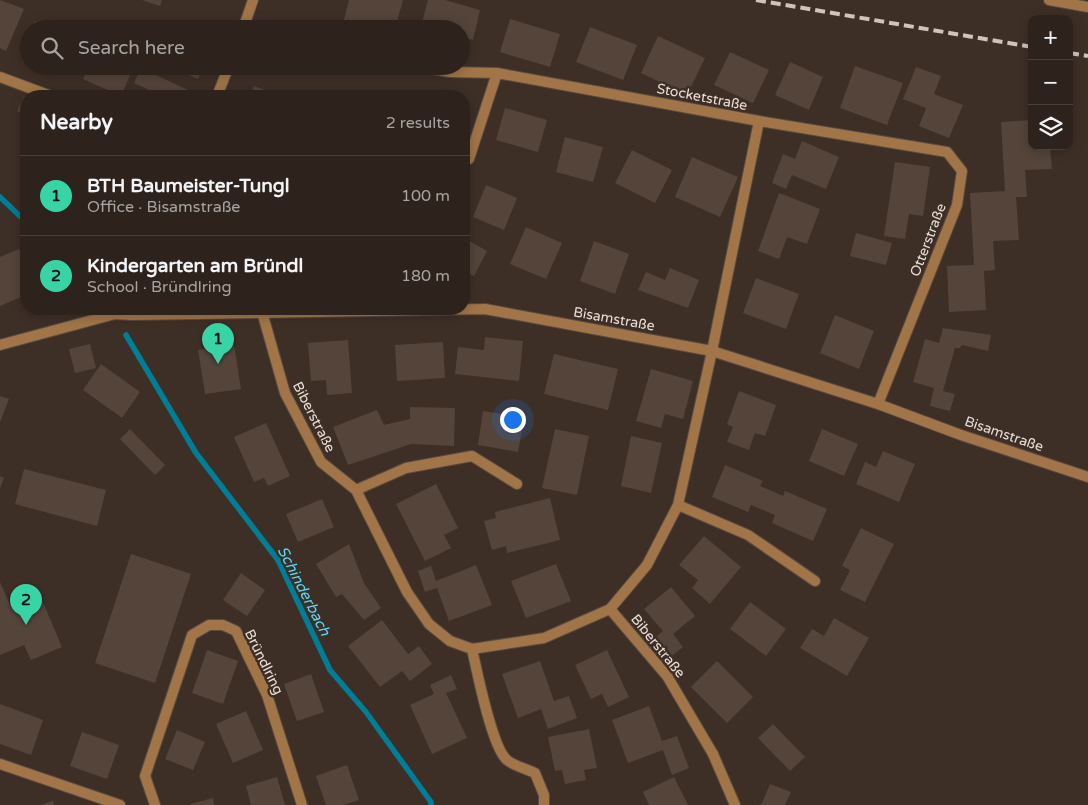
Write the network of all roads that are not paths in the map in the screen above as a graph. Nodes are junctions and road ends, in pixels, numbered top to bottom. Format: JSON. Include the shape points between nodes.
{"nodes":[{"id":1,"x":253,"y":0,"type":"edge"},
{"id":2,"x":1049,"y":0,"type":"edge"},
{"id":3,"x":1088,"y":8,"type":"edge"},
{"id":4,"x":246,"y":20,"type":"edge"},
{"id":5,"x":470,"y":72,"type":"edge"},
{"id":6,"x":497,"y":73,"type":"junction"},
{"id":7,"x":225,"y":75,"type":"edge"},
{"id":8,"x":0,"y":78,"type":"edge"},
{"id":9,"x":33,"y":90,"type":"edge"},
{"id":10,"x":219,"y":90,"type":"edge"},
{"id":11,"x":759,"y":121,"type":"junction"},
{"id":12,"x":470,"y":156,"type":"edge"},
{"id":13,"x":470,"y":309,"type":"edge"},
{"id":14,"x":103,"y":315,"type":"edge"},
{"id":15,"x":263,"y":315,"type":"edge"},
{"id":16,"x":0,"y":345,"type":"edge"},
{"id":17,"x":712,"y":352,"type":"junction"},
{"id":18,"x":878,"y":404,"type":"junction"},
{"id":19,"x":1088,"y":477,"type":"edge"},
{"id":20,"x":517,"y":484,"type":"dead end"},
{"id":21,"x":356,"y":490,"type":"junction"},
{"id":22,"x":678,"y":504,"type":"junction"},
{"id":23,"x":815,"y":581,"type":"dead end"},
{"id":24,"x":610,"y":609,"type":"junction"},
{"id":25,"x":472,"y":649,"type":"junction"},
{"id":26,"x":0,"y":764,"type":"edge"},
{"id":27,"x":120,"y":805,"type":"edge"},
{"id":28,"x":155,"y":805,"type":"edge"},
{"id":29,"x":302,"y":805,"type":"edge"},
{"id":30,"x":544,"y":805,"type":"edge"},
{"id":31,"x":735,"y":805,"type":"edge"}],
"edges":[{"from":1,"to":4,"type":"street"},
{"from":2,"to":3,"type":"street"},
{"from":5,"to":6,"type":"street","name":"Stocketstraße"},
{"from":6,"to":11,"type":"street","name":"Stocketstraße"},
{"from":6,"to":12,"type":"street"},
{"from":7,"to":10,"type":"street"},
{"from":8,"to":9,"type":"street"},
{"from":11,"to":17,"type":"street","name":"Stocketstraße"},
{"from":11,"to":18,"type":"street","name":"Otterstraße","via":[[947,152],[962,170],[957,205]]},
{"from":13,"to":17,"type":"street","name":"Bisamstraße","via":[[485,309]]},
{"from":14,"to":16,"type":"street","name":"Bisamstraße"},
{"from":15,"to":21,"type":"street","name":"Biberstraße","via":[[285,393],[321,462]]},
{"from":17,"to":18,"type":"street","name":"Bisamstraße"},
{"from":17,"to":22,"type":"street","name":"Biberstraße"},
{"from":18,"to":19,"type":"street","name":"Bisamstraße"},
{"from":20,"to":21,"type":"street","via":[[472,456],[406,468]]},
{"from":21,"to":25,"type":"street","name":"Biberstraße","via":[[406,592],[429,624],[450,641]]},
{"from":22,"to":23,"type":"street","via":[[748,536]]},
{"from":22,"to":24,"type":"street","name":"Biberstraße","via":[[646,565]]},
{"from":24,"to":25,"type":"street","name":"Biberstraße","via":[[544,638]]},
{"from":24,"to":31,"type":"street","name":"Biberstraße","via":[[667,676],[713,754]]},
{"from":25,"to":30,"type":"street","via":[[498,746],[506,760],[535,773],[544,795]]},
{"from":26,"to":27,"type":"street"},
{"from":28,"to":29,"type":"street","name":"Bründlring","via":[[145,776],[192,636],[209,625],[223,625],[236,631],[267,695]]}]}
